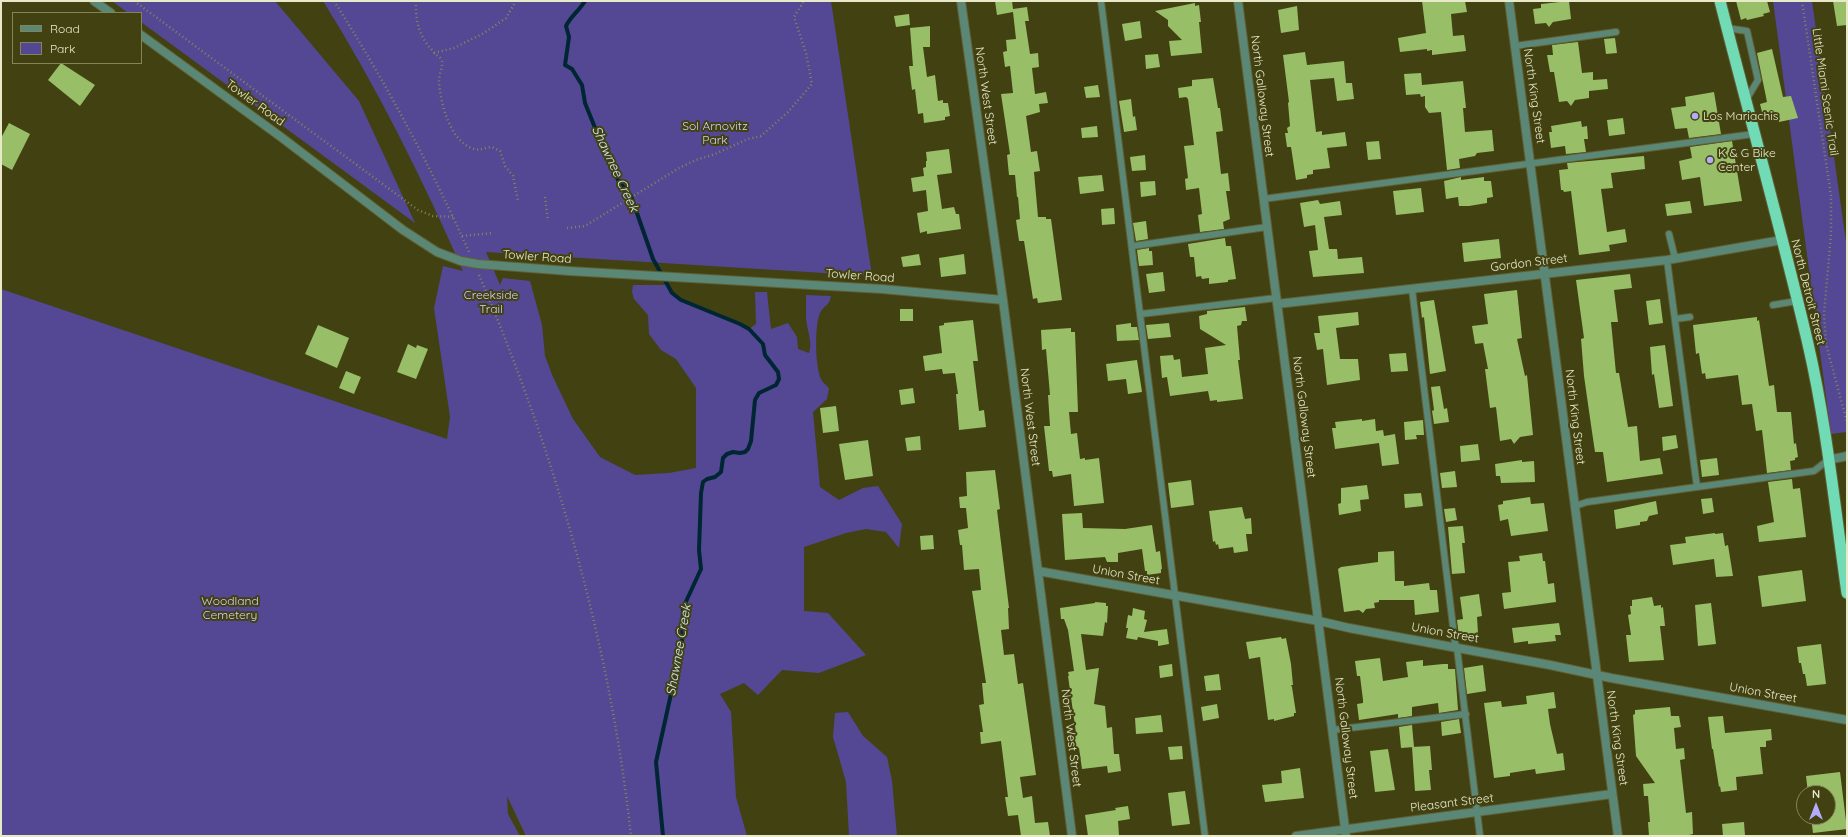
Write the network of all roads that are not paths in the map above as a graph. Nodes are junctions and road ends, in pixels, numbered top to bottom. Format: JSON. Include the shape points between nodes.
{"nodes":[{"id":1,"x":94,"y":1,"type":"edge"},
{"id":2,"x":961,"y":1,"type":"edge"},
{"id":3,"x":1101,"y":1,"type":"edge"},
{"id":4,"x":1238,"y":1,"type":"edge"},
{"id":5,"x":1509,"y":1,"type":"edge"},
{"id":6,"x":1720,"y":1,"type":"edge"},
{"id":7,"x":110,"y":12,"type":"edge"},
{"id":8,"x":1726,"y":28,"type":"junction"},
{"id":9,"x":1616,"y":32,"type":"dead end"},
{"id":10,"x":142,"y":36,"type":"edge"},
{"id":11,"x":1515,"y":46,"type":"junction"},
{"id":12,"x":1745,"y":101,"type":"junction"},
{"id":13,"x":1754,"y":134,"type":"junction"},
{"id":14,"x":1531,"y":165,"type":"junction"},
{"id":15,"x":1263,"y":199,"type":"junction"},
{"id":16,"x":1267,"y":227,"type":"junction"},
{"id":17,"x":1669,"y":234,"type":"dead end"},
{"id":18,"x":1782,"y":240,"type":"junction"},
{"id":19,"x":1133,"y":246,"type":"junction"},
{"id":20,"x":1671,"y":259,"type":"junction"},
{"id":21,"x":1545,"y":274,"type":"junction"},
{"id":22,"x":1412,"y":289,"type":"junction"},
{"id":23,"x":1003,"y":300,"type":"junction"},
{"id":24,"x":1277,"y":301,"type":"junction"},
{"id":25,"x":1797,"y":301,"type":"junction"},
{"id":26,"x":1773,"y":305,"type":"dead end"},
{"id":27,"x":1141,"y":314,"type":"junction"},
{"id":28,"x":1690,"y":316,"type":"dead end"},
{"id":29,"x":1675,"y":319,"type":"junction"},
{"id":30,"x":1847,"y":456,"type":"edge"},
{"id":31,"x":1828,"y":460,"type":"junction"},
{"id":32,"x":1697,"y":487,"type":"junction"},
{"id":33,"x":1574,"y":506,"type":"junction"},
{"id":34,"x":1038,"y":571,"type":"junction"},
{"id":35,"x":1847,"y":593,"type":"edge"},
{"id":36,"x":1176,"y":596,"type":"junction"},
{"id":37,"x":1319,"y":621,"type":"junction"},
{"id":38,"x":1457,"y":648,"type":"junction"},
{"id":39,"x":1596,"y":675,"type":"junction"},
{"id":40,"x":1466,"y":714,"type":"junction"},
{"id":41,"x":1847,"y":720,"type":"edge"},
{"id":42,"x":1332,"y":730,"type":"junction"},
{"id":43,"x":1612,"y":794,"type":"junction"},
{"id":44,"x":1478,"y":812,"type":"junction"},
{"id":45,"x":1346,"y":833,"type":"edge"},
{"id":46,"x":1072,"y":836,"type":"edge"},
{"id":47,"x":1206,"y":836,"type":"edge"},
{"id":48,"x":1296,"y":836,"type":"edge"},
{"id":49,"x":1480,"y":836,"type":"edge"},
{"id":50,"x":1618,"y":836,"type":"edge"}],
"edges":[{"from":1,"to":7,"type":"street"},
{"from":2,"to":23,"type":"street","name":"North West Street"},
{"from":3,"to":19,"type":"lane"},
{"from":4,"to":15,"type":"street","name":"North Galloway Street"},
{"from":5,"to":11,"type":"street","name":"North King Street"},
{"from":6,"to":8,"type":"highway","name":"North Detroit Street"},
{"from":8,"to":12,"type":"highway","name":"North Detroit Street"},
{"from":8,"to":12,"type":"lane","via":[[1747,31],[1758,80]]},
{"from":9,"to":11,"type":"lane"},
{"from":10,"to":23,"type":"street","name":"Towler Road","via":[[403,230],[437,252],[461,261],[569,271],[882,289]]},
{"from":11,"to":14,"type":"street","name":"North King Street"},
{"from":12,"to":13,"type":"highway","name":"North Detroit Street"},
{"from":13,"to":14,"type":"lane"},
{"from":13,"to":18,"type":"highway","name":"North Detroit Street"},
{"from":14,"to":15,"type":"lane"},
{"from":14,"to":21,"type":"street","name":"North King Street"},
{"from":15,"to":16,"type":"street","name":"North Galloway Street"},
{"from":16,"to":19,"type":"lane"},
{"from":16,"to":24,"type":"street","name":"North Galloway Street"},
{"from":17,"to":20,"type":"lane"},
{"from":18,"to":20,"type":"street","name":"Gordon Street"},
{"from":18,"to":25,"type":"highway","name":"North Detroit Street"},
{"from":19,"to":27,"type":"lane"},
{"from":20,"to":21,"type":"street","name":"Gordon Street"},
{"from":20,"to":29,"type":"lane"},
{"from":21,"to":22,"type":"street","name":"Gordon Street"},
{"from":21,"to":33,"type":"street","name":"North King Street"},
{"from":22,"to":24,"type":"street","name":"Gordon Street"},
{"from":22,"to":38,"type":"lane"},
{"from":23,"to":34,"type":"street","name":"North West Street"},
{"from":24,"to":27,"type":"lane"},
{"from":24,"to":37,"type":"street","name":"North Galloway Street"},
{"from":25,"to":26,"type":"lane"},
{"from":25,"to":31,"type":"highway","name":"North Detroit Street","via":[[1823,420]]},
{"from":27,"to":36,"type":"lane"},
{"from":28,"to":29,"type":"lane"},
{"from":29,"to":32,"type":"lane"},
{"from":30,"to":31,"type":"street"},
{"from":31,"to":32,"type":"lane","via":[[1814,471]]},
{"from":31,"to":35,"type":"highway","name":"North Detroit Street"},
{"from":32,"to":33,"type":"lane"},
{"from":33,"to":39,"type":"street","name":"North King Street"},
{"from":34,"to":36,"type":"street","name":"Union Street"},
{"from":34,"to":46,"type":"street","name":"North West Street"},
{"from":36,"to":37,"type":"street","name":"Union Street"},
{"from":36,"to":47,"type":"lane"},
{"from":37,"to":38,"type":"street","name":"Union Street"},
{"from":37,"to":42,"type":"street","name":"North Galloway Street"},
{"from":38,"to":39,"type":"street","name":"Union Street"},
{"from":38,"to":40,"type":"lane"},
{"from":39,"to":41,"type":"street","name":"Union Street"},
{"from":39,"to":43,"type":"street","name":"North King Street"},
{"from":40,"to":42,"type":"lane"},
{"from":40,"to":44,"type":"lane"},
{"from":42,"to":45,"type":"street","name":"North Galloway Street"},
{"from":43,"to":44,"type":"street","name":"Pleasant Street"},
{"from":43,"to":50,"type":"street","name":"North King Street"},
{"from":44,"to":45,"type":"street","name":"Pleasant Street"},
{"from":44,"to":49,"type":"lane"},
{"from":45,"to":48,"type":"street","name":"Pleasant Street"}]}
